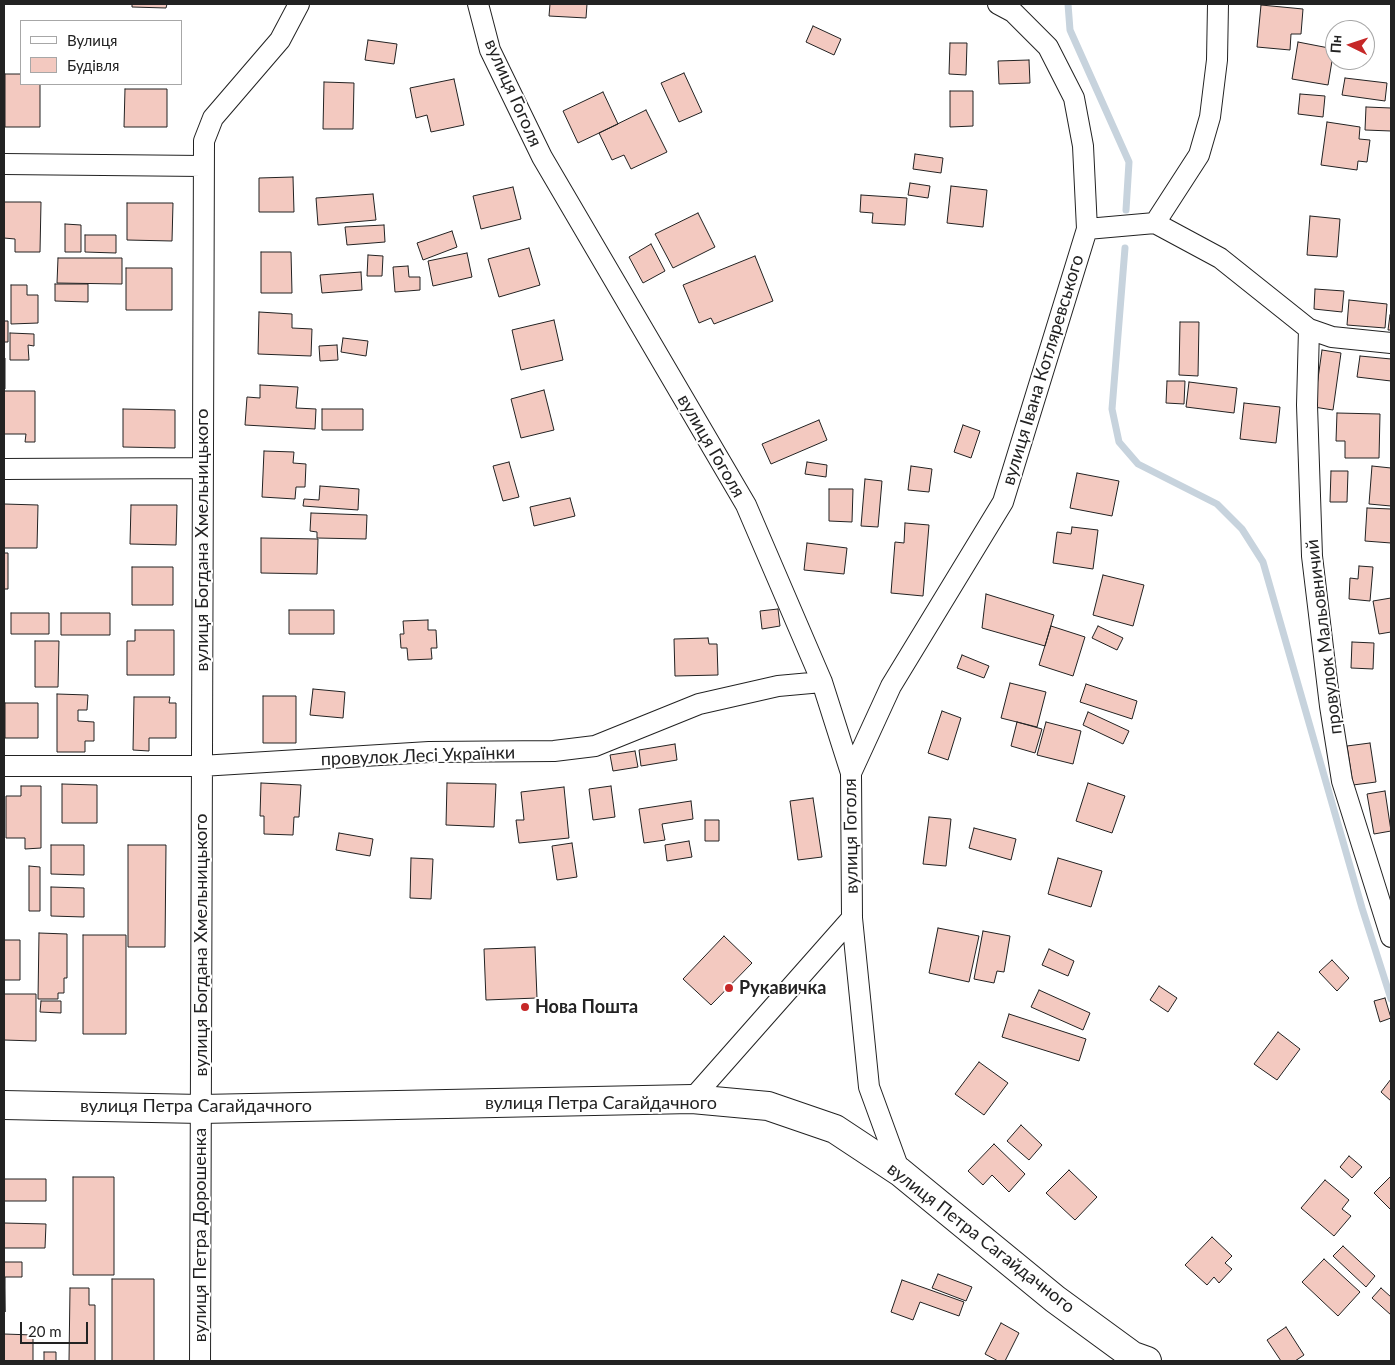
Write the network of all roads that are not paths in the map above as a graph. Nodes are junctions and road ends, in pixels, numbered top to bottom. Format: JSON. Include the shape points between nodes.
{"nodes":[{"id":1,"x":299,"y":4,"type":"edge"},
{"id":2,"x":478,"y":4,"type":"edge"},
{"id":3,"x":998,"y":4,"type":"edge"},
{"id":4,"x":1218,"y":4,"type":"edge"},
{"id":5,"x":4,"y":164,"type":"edge"},
{"id":6,"x":202,"y":166,"type":"junction"},
{"id":7,"x":1155,"y":223,"type":"junction"},
{"id":8,"x":1087,"y":229,"type":"junction"},
{"id":9,"x":1309,"y":329,"type":"junction"},
{"id":10,"x":1391,"y":343,"type":"edge"},
{"id":11,"x":202,"y":468,"type":"junction"},
{"id":12,"x":4,"y":469,"type":"edge"},
{"id":13,"x":822,"y":682,"type":"junction"},
{"id":14,"x":4,"y":766,"type":"edge"},
{"id":15,"x":201,"y":766,"type":"junction"},
{"id":16,"x":851,"y":773,"type":"junction"},
{"id":17,"x":852,"y":918,"type":"junction"},
{"id":18,"x":1391,"y":937,"type":"edge"},
{"id":19,"x":692,"y":1099,"type":"junction"},
{"id":20,"x":4,"y":1105,"type":"edge"},
{"id":21,"x":200,"y":1109,"type":"junction"},
{"id":22,"x":900,"y":1172,"type":"junction"},
{"id":23,"x":200,"y":1361,"type":"edge"},
{"id":24,"x":1147,"y":1361,"type":"edge"}],
"edges":[{"from":1,"to":6,"type":"street","name":"вулиця Богдана Хмельницького","via":[[280,40],[213,118],[204,141]]},
{"from":2,"to":13,"type":"street","name":"вулиця Гоголя","via":[[490,50],[542,157],[746,505]]},
{"from":3,"to":8,"type":"street","name":"вулиця Івана Котляревського","via":[[1013,12],[1048,47],[1074,98],[1083,146]]},
{"from":4,"to":7,"type":"street","via":[[1217,60],[1210,117],[1202,146]]},
{"from":5,"to":6,"type":"street"},
{"from":6,"to":11,"type":"street","name":"вулиця Богдана Хмельницького"},
{"from":7,"to":8,"type":"street"},
{"from":7,"to":9,"type":"street","via":[[1220,258]]},
{"from":8,"to":16,"type":"street","name":"вулиця Івана Котляревського","via":[[1003,502],[890,686]]},
{"from":9,"to":10,"type":"street","via":[[1332,338]]},
{"from":9,"to":18,"type":"street","name":"провулок Мальовничий","via":[[1307,404],[1312,556],[1327,688],[1342,781]]},
{"from":11,"to":12,"type":"street"},
{"from":11,"to":15,"type":"street","name":"вулиця Богдана Хмельницького"},
{"from":13,"to":15,"type":"street","name":"провулок Лесі Українки","via":[[778,686],[699,704],[595,746],[554,751],[429,752]]},
{"from":13,"to":16,"type":"street","name":"вулиця Гоголя"},
{"from":14,"to":15,"type":"street","name":"провулок Лесі Українки"},
{"from":15,"to":21,"type":"street","name":"вулиця Богдана Хмельницького"},
{"from":16,"to":17,"type":"street","name":"вулиця Гоголя"},
{"from":17,"to":19,"type":"street","name":"вулиця Гоголя"},
{"from":17,"to":22,"type":"street","name":"вулиця Гоголя","via":[[869,1087]]},
{"from":19,"to":21,"type":"street","name":"вулиця Петра Сагайдачного"},
{"from":19,"to":22,"type":"street","name":"вулиця Петра Сагайдачного","via":[[768,1106],[835,1129]]},
{"from":20,"to":21,"type":"street","name":"вулиця Петра Сагайдачного"},
{"from":21,"to":23,"type":"street","name":"вулиця Петра Дорошенка"},
{"from":22,"to":24,"type":"street","name":"вулиця Петра Сагайдачного","via":[[1055,1299],[1134,1356]]}]}
